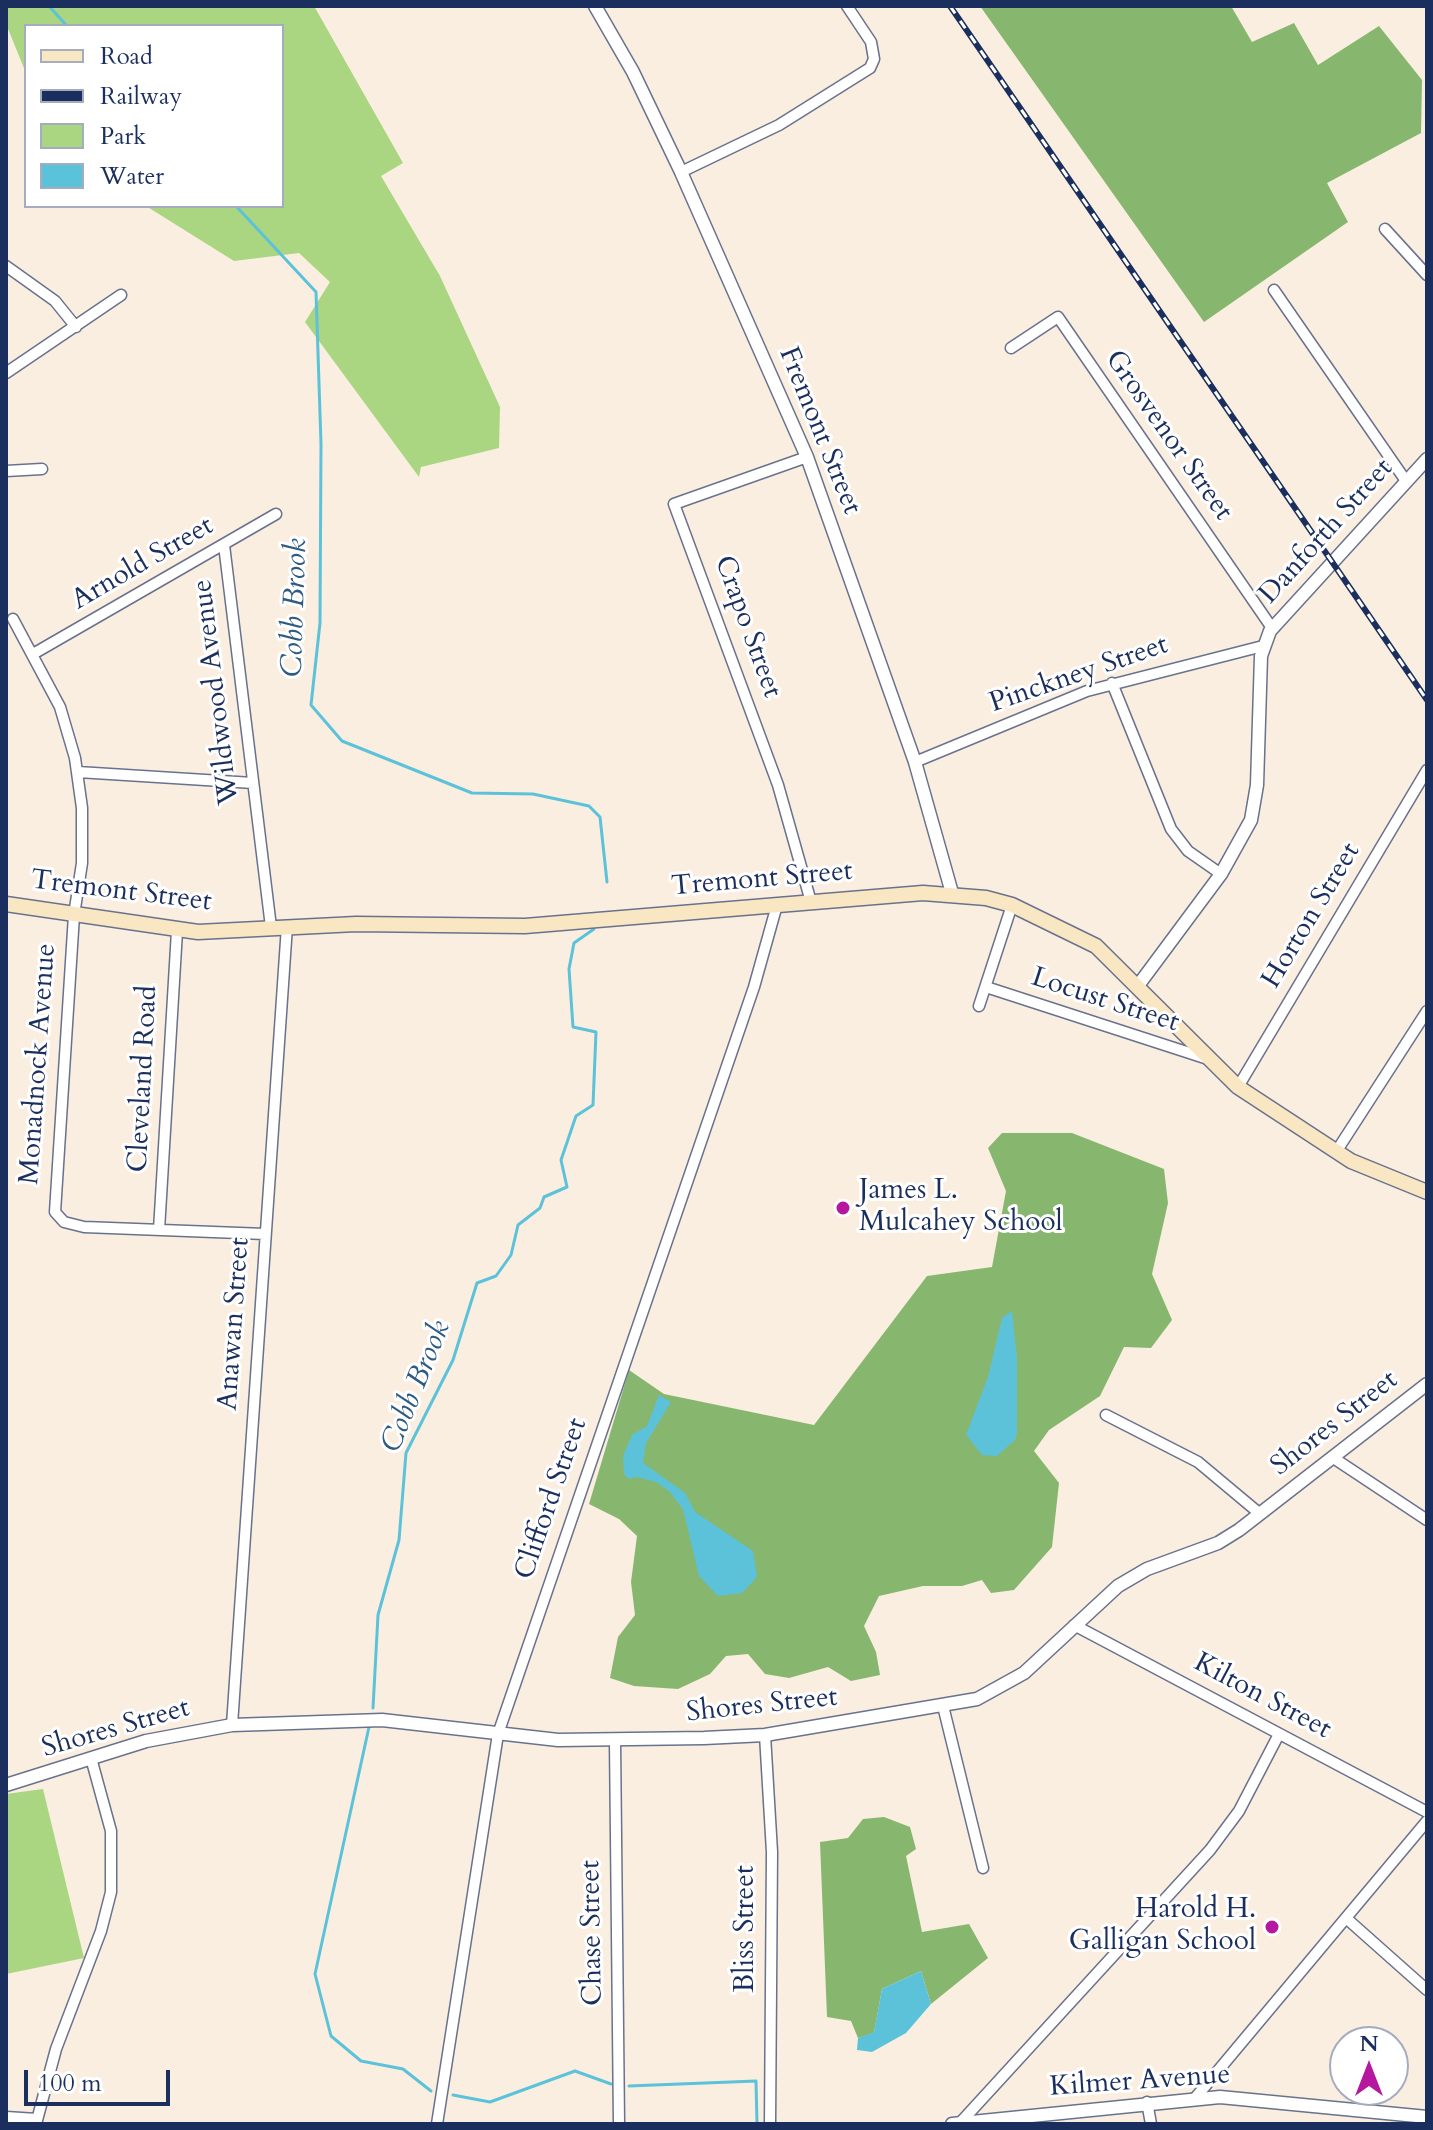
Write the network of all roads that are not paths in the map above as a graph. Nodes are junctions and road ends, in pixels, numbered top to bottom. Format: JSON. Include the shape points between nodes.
{"nodes":[{"id":1,"x":595,"y":6,"type":"edge"},
{"id":2,"x":847,"y":6,"type":"edge"},
{"id":3,"x":681,"y":172,"type":"junction"},
{"id":4,"x":1385,"y":229,"type":"dead end"},
{"id":5,"x":6,"y":266,"type":"edge"},
{"id":6,"x":1427,"y":275,"type":"edge"},
{"id":7,"x":1274,"y":290,"type":"dead end"},
{"id":8,"x":121,"y":295,"type":"dead end"},
{"id":9,"x":76,"y":327,"type":"junction"},
{"id":10,"x":1011,"y":348,"type":"dead end"},
{"id":11,"x":6,"y":373,"type":"edge"},
{"id":12,"x":807,"y":457,"type":"junction"},
{"id":13,"x":1427,"y":459,"type":"edge"},
{"id":14,"x":42,"y":469,"type":"dead end"},
{"id":15,"x":6,"y":471,"type":"edge"},
{"id":16,"x":1406,"y":481,"type":"junction"},
{"id":17,"x":276,"y":514,"type":"dead end"},
{"id":18,"x":224,"y":545,"type":"junction"},
{"id":19,"x":13,"y":619,"type":"dead end"},
{"id":20,"x":1272,"y":628,"type":"junction"},
{"id":21,"x":1263,"y":646,"type":"junction"},
{"id":22,"x":33,"y":654,"type":"junction"},
{"id":23,"x":1112,"y":683,"type":"junction"},
{"id":24,"x":915,"y":762,"type":"junction"},
{"id":25,"x":1427,"y":770,"type":"edge"},
{"id":26,"x":78,"y":772,"type":"junction"},
{"id":27,"x":253,"y":783,"type":"junction"},
{"id":28,"x":1221,"y":874,"type":"junction"},
{"id":29,"x":952,"y":893,"type":"junction"},
{"id":30,"x":811,"y":902,"type":"junction"},
{"id":31,"x":6,"y":904,"type":"edge"},
{"id":32,"x":777,"y":905,"type":"junction"},
{"id":33,"x":1012,"y":905,"type":"junction"},
{"id":34,"x":74,"y":915,"type":"junction"},
{"id":35,"x":287,"y":926,"type":"junction"},
{"id":36,"x":271,"y":927,"type":"junction"},
{"id":37,"x":177,"y":931,"type":"junction"},
{"id":38,"x":986,"y":987,"type":"junction"},
{"id":39,"x":1137,"y":987,"type":"junction"},
{"id":40,"x":979,"y":1006,"type":"dead end"},
{"id":41,"x":1427,"y":1011,"type":"edge"},
{"id":42,"x":1208,"y":1059,"type":"junction"},
{"id":43,"x":1238,"y":1087,"type":"junction"},
{"id":44,"x":1336,"y":1152,"type":"junction"},
{"id":45,"x":1427,"y":1192,"type":"edge"},
{"id":46,"x":159,"y":1230,"type":"junction"},
{"id":47,"x":265,"y":1234,"type":"junction"},
{"id":48,"x":1427,"y":1384,"type":"edge"},
{"id":49,"x":1106,"y":1415,"type":"dead end"},
{"id":50,"x":1332,"y":1457,"type":"junction"},
{"id":51,"x":1259,"y":1513,"type":"junction"},
{"id":52,"x":1427,"y":1520,"type":"edge"},
{"id":53,"x":1074,"y":1625,"type":"junction"},
{"id":54,"x":943,"y":1706,"type":"junction"},
{"id":55,"x":232,"y":1725,"type":"junction"},
{"id":56,"x":498,"y":1734,"type":"junction"},
{"id":57,"x":1279,"y":1734,"type":"junction"},
{"id":58,"x":765,"y":1735,"type":"junction"},
{"id":59,"x":615,"y":1741,"type":"junction"},
{"id":60,"x":91,"y":1758,"type":"junction"},
{"id":61,"x":6,"y":1785,"type":"edge"},
{"id":62,"x":1427,"y":1812,"type":"edge"},
{"id":63,"x":1427,"y":1821,"type":"edge"},
{"id":64,"x":983,"y":1868,"type":"dead end"},
{"id":65,"x":1346,"y":1918,"type":"junction"},
{"id":66,"x":1427,"y":1990,"type":"edge"},
{"id":67,"x":1196,"y":2097,"type":"junction"},
{"id":68,"x":1147,"y":2102,"type":"junction"},
{"id":69,"x":6,"y":2117,"type":"edge"},
{"id":70,"x":1427,"y":2117,"type":"edge"},
{"id":71,"x":37,"y":2121,"type":"edge"},
{"id":72,"x":960,"y":2123,"type":"edge"},
{"id":73,"x":437,"y":2124,"type":"edge"},
{"id":74,"x":619,"y":2124,"type":"edge"},
{"id":75,"x":770,"y":2124,"type":"edge"},
{"id":76,"x":952,"y":2124,"type":"edge"},
{"id":77,"x":1151,"y":2124,"type":"edge"}],
"edges":[{"from":1,"to":3,"type":"street","name":"Fremont Street"},
{"from":2,"to":3,"type":"street","via":[[871,42],[870,68],[779,125]]},
{"from":3,"to":12,"type":"street","name":"Fremont Street"},
{"from":4,"to":6,"type":"street"},
{"from":5,"to":9,"type":"street","via":[[55,301]]},
{"from":7,"to":16,"type":"street"},
{"from":8,"to":9,"type":"street"},
{"from":9,"to":11,"type":"street"},
{"from":10,"to":20,"type":"street","name":"Grosvenor Street","via":[[1058,317]]},
{"from":12,"to":24,"type":"street","name":"Fremont Street"},
{"from":12,"to":30,"type":"street","name":"Crapo Street","via":[[674,504],[778,785]]},
{"from":13,"to":16,"type":"street","name":"Danforth Street"},
{"from":14,"to":15,"type":"street"},
{"from":16,"to":20,"type":"street","name":"Danforth Street"},
{"from":17,"to":18,"type":"street","name":"Arnold Street"},
{"from":18,"to":22,"type":"street","name":"Arnold Street"},
{"from":18,"to":27,"type":"street","name":"Wildwood Avenue"},
{"from":19,"to":22,"type":"street","name":"Monadnock Avenue"},
{"from":20,"to":21,"type":"street","name":"Danforth Street"},
{"from":21,"to":23,"type":"street","name":"Pinckney Street"},
{"from":21,"to":28,"type":"street","name":"Danforth Street","via":[[1255,803]]},
{"from":22,"to":26,"type":"street","name":"Monadnock Avenue","via":[[60,707]]},
{"from":23,"to":24,"type":"street","name":"Pinckney Street"},
{"from":23,"to":28,"type":"street","via":[[1171,829],[1188,851]]},
{"from":24,"to":29,"type":"street","name":"Fremont Street"},
{"from":25,"to":43,"type":"street","name":"Horton Street"},
{"from":26,"to":27,"type":"street"},
{"from":26,"to":34,"type":"street","name":"Monadnock Avenue","via":[[83,837]]},
{"from":27,"to":36,"type":"street","name":"Wildwood Avenue"},
{"from":28,"to":39,"type":"street","name":"Danforth Street"},
{"from":29,"to":30,"type":"main road","name":"Tremont Street"},
{"from":29,"to":33,"type":"main road","name":"Tremont Street"},
{"from":30,"to":32,"type":"main road","name":"Tremont Street"},
{"from":31,"to":34,"type":"main road","name":"Tremont Street"},
{"from":32,"to":35,"type":"main road","name":"Tremont Street","via":[[525,926]]},
{"from":32,"to":56,"type":"street","name":"Clifford Street","via":[[754,987]]},
{"from":33,"to":38,"type":"street"},
{"from":33,"to":39,"type":"main road","name":"Tremont Street","via":[[1096,946]]},
{"from":34,"to":37,"type":"main road","name":"Tremont Street"},
{"from":34,"to":46,"type":"street","name":"Monadnock Avenue","via":[[57,1217],[73,1226]]},
{"from":35,"to":36,"type":"main road","name":"Tremont Street"},
{"from":35,"to":47,"type":"street","name":"Anawan Street"},
{"from":36,"to":37,"type":"main road","name":"Tremont Street"},
{"from":37,"to":46,"type":"street","name":"Cleveland Road"},
{"from":38,"to":40,"type":"street"},
{"from":38,"to":42,"type":"street","name":"Locust Street"},
{"from":39,"to":42,"type":"main road","name":"Tremont Street"},
{"from":41,"to":44,"type":"street"},
{"from":42,"to":43,"type":"main road","name":"Tremont Street"},
{"from":43,"to":44,"type":"main road","name":"Tremont Street"},
{"from":44,"to":45,"type":"main road","name":"Tremont Street"},
{"from":46,"to":47,"type":"street"},
{"from":47,"to":55,"type":"street","name":"Anawan Street"},
{"from":48,"to":50,"type":"street","name":"Shores Street"},
{"from":49,"to":51,"type":"street","via":[[1198,1462]]},
{"from":50,"to":51,"type":"street","name":"Shores Street"},
{"from":50,"to":52,"type":"street"},
{"from":51,"to":53,"type":"street","name":"Shores Street","via":[[1218,1543],[1133,1577]]},
{"from":53,"to":54,"type":"street","name":"Shores Street","via":[[1005,1686]]},
{"from":53,"to":57,"type":"street","name":"Kilton Street"},
{"from":54,"to":58,"type":"street","name":"Shores Street"},
{"from":54,"to":64,"type":"street"},
{"from":55,"to":56,"type":"street","name":"Shores Street","via":[[382,1720]]},
{"from":55,"to":60,"type":"street","name":"Shores Street","via":[[169,1735]]},
{"from":56,"to":59,"type":"street","name":"Shores Street"},
{"from":56,"to":73,"type":"street","name":"Clifford Street"},
{"from":57,"to":62,"type":"street","name":"Kilton Street"},
{"from":57,"to":72,"type":"street","via":[[1239,1811],[1210,1850]]},
{"from":58,"to":59,"type":"street","name":"Shores Street"},
{"from":58,"to":75,"type":"street","name":"Bliss Street","via":[[772,1852]]},
{"from":59,"to":74,"type":"street","name":"Chase Street"},
{"from":60,"to":61,"type":"street","name":"Shores Street"},
{"from":60,"to":71,"type":"street","via":[[111,1831],[111,1892],[56,2049]]},
{"from":63,"to":65,"type":"street"},
{"from":65,"to":66,"type":"street"},
{"from":65,"to":67,"type":"street"},
{"from":67,"to":68,"type":"street","name":"Kilmer Avenue"},
{"from":67,"to":70,"type":"street","name":"Kilmer Avenue"},
{"from":68,"to":72,"type":"street","name":"Kilmer Avenue"},
{"from":68,"to":77,"type":"street"},
{"from":69,"to":71,"type":"street"},
{"from":72,"to":76,"type":"street","name":"Kilmer Avenue"}]}
